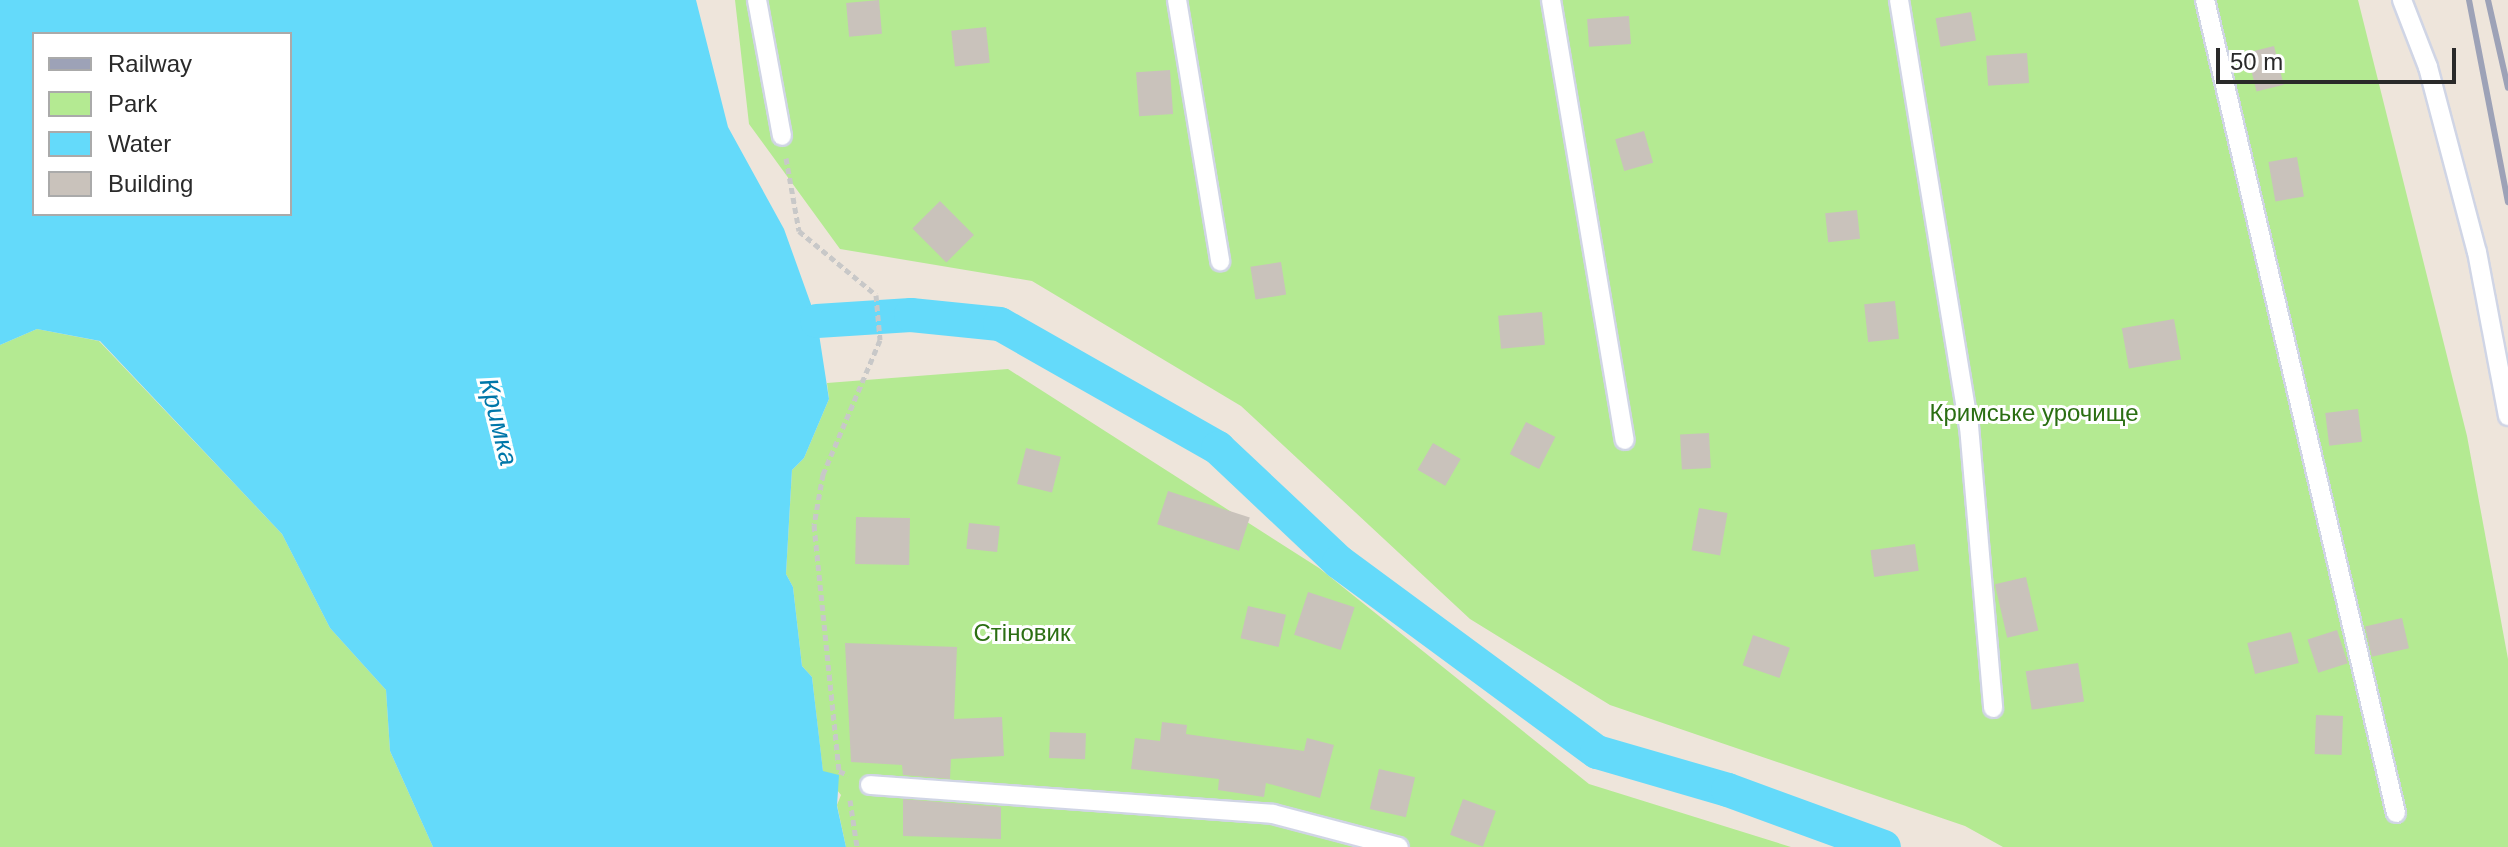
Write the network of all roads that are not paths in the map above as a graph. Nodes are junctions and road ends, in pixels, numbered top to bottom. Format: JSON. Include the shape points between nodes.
{"nodes":[{"id":1,"x":757,"y":0,"type":"edge"},
{"id":2,"x":1177,"y":0,"type":"edge"},
{"id":3,"x":1551,"y":0,"type":"edge"},
{"id":4,"x":1899,"y":0,"type":"edge"},
{"id":5,"x":2205,"y":0,"type":"edge"},
{"id":6,"x":2402,"y":0,"type":"edge"},
{"id":7,"x":782,"y":136,"type":"road end"},
{"id":8,"x":1220,"y":261,"type":"dead end"},
{"id":9,"x":2508,"y":416,"type":"edge"},
{"id":10,"x":1625,"y":440,"type":"dead end"},
{"id":11,"x":1993,"y":708,"type":"dead end"},
{"id":12,"x":870,"y":785,"type":"road end"},
{"id":13,"x":2396,"y":813,"type":"dead end"},
{"id":14,"x":1399,"y":847,"type":"edge"}],
"edges":[{"from":1,"to":7,"type":"lane"},
{"from":2,"to":8,"type":"lane"},
{"from":3,"to":10,"type":"lane"},
{"from":4,"to":11,"type":"lane","via":[[1969,426]]},
{"from":5,"to":13,"type":"lane"},
{"from":6,"to":9,"type":"lane","via":[[2428,67],[2477,252]]},
{"from":12,"to":14,"type":"lane","via":[[1273,814]]}]}
